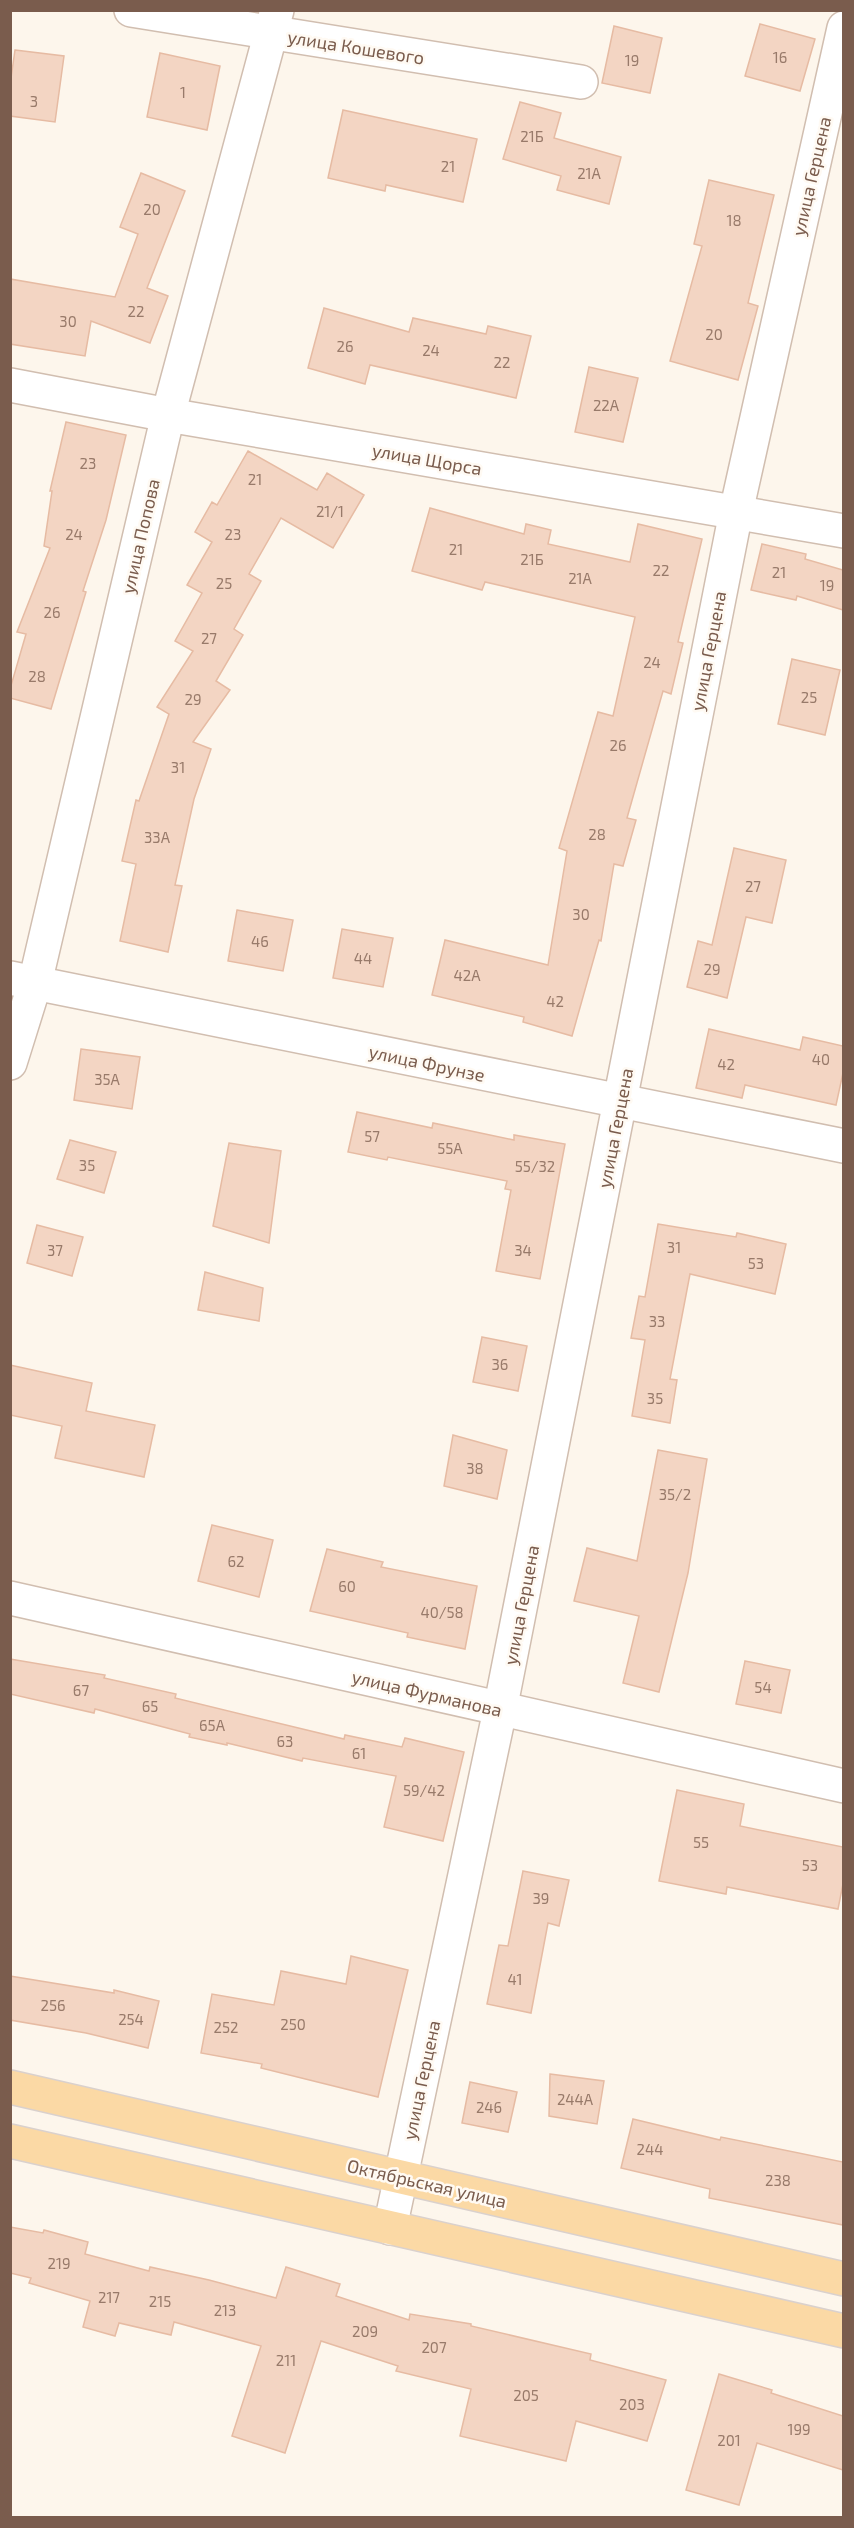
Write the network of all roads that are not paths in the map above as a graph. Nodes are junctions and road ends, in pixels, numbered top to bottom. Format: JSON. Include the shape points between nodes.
{"nodes":[{"id":1,"x":131,"y":10,"type":"edge"},
{"id":2,"x":274,"y":22,"type":"edge"},
{"id":3,"x":843,"y":28,"type":"edge"},
{"id":4,"x":581,"y":82,"type":"dead end"},
{"id":5,"x":832,"y":131,"type":"edge"},
{"id":6,"x":10,"y":385,"type":"edge"},
{"id":7,"x":168,"y":415,"type":"junction"},
{"id":8,"x":736,"y":512,"type":"junction"},
{"id":9,"x":843,"y":531,"type":"edge"},
{"id":10,"x":23,"y":980,"type":"edge"},
{"id":11,"x":10,"y":1063,"type":"edge"},
{"id":12,"x":620,"y":1103,"type":"junction"},
{"id":13,"x":843,"y":1146,"type":"edge"},
{"id":14,"x":10,"y":1598,"type":"edge"},
{"id":15,"x":500,"y":1710,"type":"junction"},
{"id":16,"x":843,"y":1786,"type":"edge"},
{"id":17,"x":10,"y":2087,"type":"edge"},
{"id":18,"x":10,"y":2141,"type":"edge"},
{"id":19,"x":401,"y":2178,"type":"junction"},
{"id":20,"x":390,"y":2228,"type":"junction"},
{"id":21,"x":843,"y":2279,"type":"edge"},
{"id":22,"x":843,"y":2331,"type":"edge"}],
"edges":[{"from":1,"to":2,"type":"street","name":"улица Кошевого"},
{"from":2,"to":4,"type":"street","name":"улица Кошевого"},
{"from":2,"to":7,"type":"street","name":"улица Попова"},
{"from":3,"to":5,"type":"street","name":"улица Герцена"},
{"from":5,"to":8,"type":"street","name":"улица Герцена"},
{"from":6,"to":7,"type":"street","name":"улица Щорса"},
{"from":7,"to":8,"type":"street","name":"улица Щорса"},
{"from":7,"to":10,"type":"street","name":"улица Попова"},
{"from":8,"to":9,"type":"street","name":"улица Щорса"},
{"from":8,"to":12,"type":"street","name":"улица Герцена"},
{"from":10,"to":11,"type":"street","name":"улица Попова"},
{"from":10,"to":12,"type":"street","name":"улица Фрунзе"},
{"from":12,"to":13,"type":"street","name":"улица Фрунзе"},
{"from":12,"to":15,"type":"street","name":"улица Герцена"},
{"from":14,"to":15,"type":"street","name":"улица Фурманова"},
{"from":15,"to":16,"type":"street","name":"улица Фурманова"},
{"from":15,"to":19,"type":"street","name":"улица Герцена"},
{"from":17,"to":19,"type":"main road","name":"Октябрьская улица"},
{"from":18,"to":20,"type":"main road"},
{"from":19,"to":20,"type":"street","name":"улица Герцена"},
{"from":19,"to":21,"type":"main road","name":"Октябрьская улица"},
{"from":20,"to":22,"type":"main road"}]}
